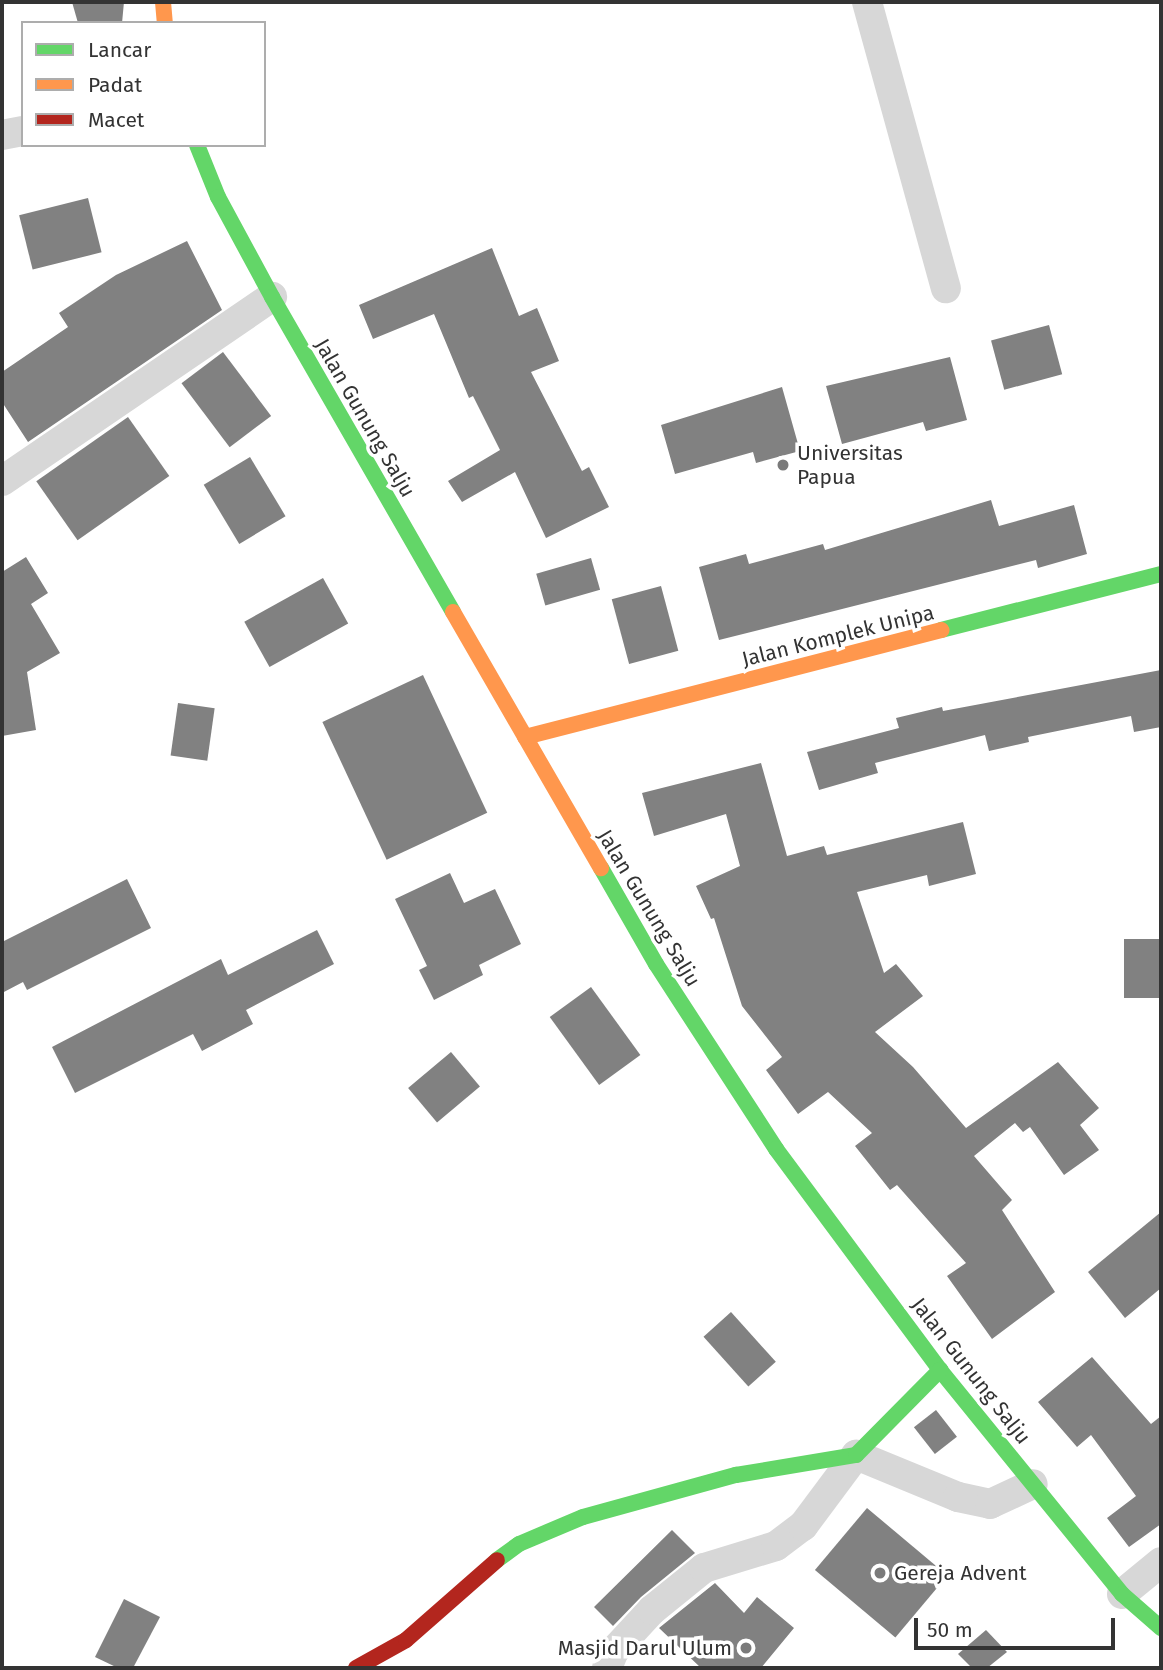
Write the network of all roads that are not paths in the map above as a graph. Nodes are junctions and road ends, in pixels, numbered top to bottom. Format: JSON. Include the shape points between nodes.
{"nodes":[{"id":1,"x":163,"y":2,"type":"edge"},
{"id":2,"x":867,"y":2,"type":"edge"},
{"id":3,"x":165,"y":21,"type":"edge"},
{"id":4,"x":21,"y":131,"type":"edge"},
{"id":5,"x":2,"y":135,"type":"edge"},
{"id":6,"x":198,"y":147,"type":"edge"},
{"id":7,"x":946,"y":288,"type":"dead end"},
{"id":8,"x":272,"y":297,"type":"junction"},
{"id":9,"x":2,"y":481,"type":"edge"},
{"id":10,"x":1161,"y":575,"type":"edge"},
{"id":11,"x":525,"y":737,"type":"junction"},
{"id":12,"x":940,"y":1370,"type":"junction"},
{"id":13,"x":856,"y":1455,"type":"junction"},
{"id":14,"x":1033,"y":1484,"type":"junction"},
{"id":15,"x":1161,"y":1562,"type":"edge"},
{"id":16,"x":1122,"y":1594,"type":"junction"},
{"id":17,"x":1161,"y":1628,"type":"edge"},
{"id":18,"x":356,"y":1668,"type":"edge"},
{"id":19,"x":607,"y":1668,"type":"edge"}],
"edges":[{"from":1,"to":3,"type":"main road"},
{"from":2,"to":7,"type":"street"},
{"from":4,"to":5,"type":"street"},
{"from":6,"to":8,"type":"main road","name":"Jalan Gunung Salju","via":[[218,197]]},
{"from":8,"to":9,"type":"street"},
{"from":8,"to":11,"type":"main road","name":"Jalan Gunung Salju"},
{"from":10,"to":11,"type":"main road","name":"Jalan Komplek Unipa"},
{"from":11,"to":12,"type":"main road","name":"Jalan Gunung Salju","via":[[656,964],[776,1149]]},
{"from":12,"to":13,"type":"main road"},
{"from":12,"to":14,"type":"main road","name":"Jalan Gunung Salju"},
{"from":13,"to":14,"type":"street","via":[[958,1497],[990,1504]]},
{"from":13,"to":18,"type":"main road","via":[[736,1475],[583,1517],[519,1544],[481,1571],[406,1640]]},
{"from":13,"to":19,"type":"street","via":[[803,1526],[776,1546],[704,1568],[652,1610],[614,1651]]},
{"from":14,"to":16,"type":"main road","name":"Jalan Gunung Salju"},
{"from":15,"to":16,"type":"street"},
{"from":16,"to":17,"type":"main road","name":"Jalan Gunung Salju"}]}
